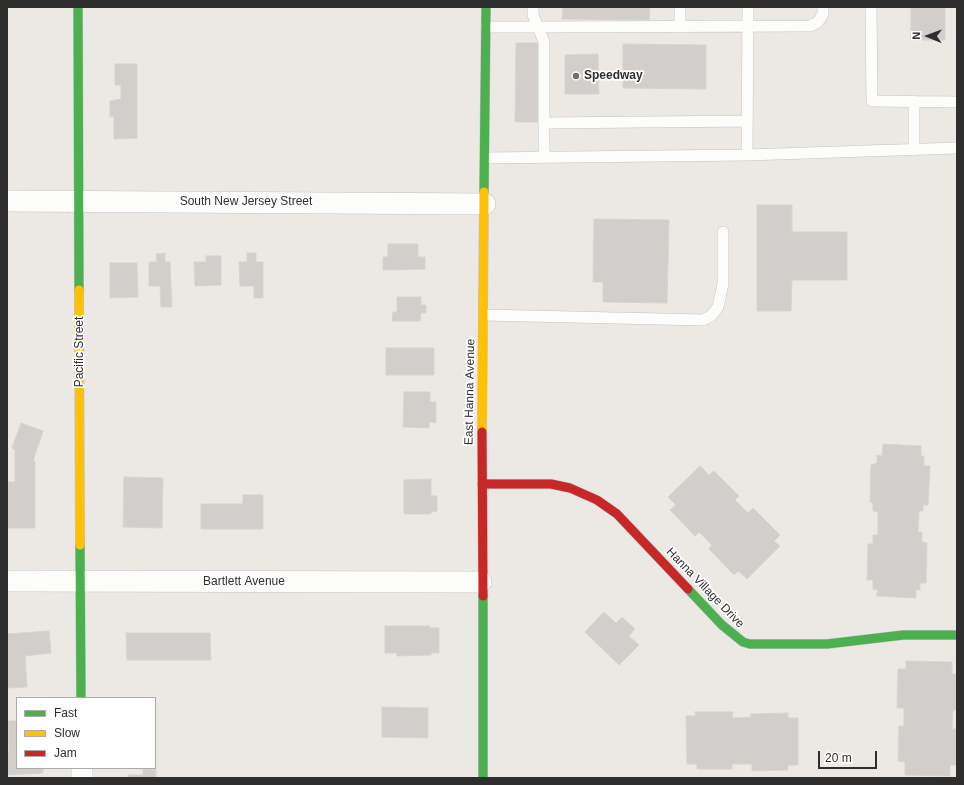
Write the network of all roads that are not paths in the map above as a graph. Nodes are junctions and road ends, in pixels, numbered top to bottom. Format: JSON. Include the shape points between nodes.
{"nodes":[{"id":1,"x":78,"y":7,"type":"edge"},
{"id":2,"x":486,"y":7,"type":"edge"},
{"id":3,"x":533,"y":7,"type":"edge"},
{"id":4,"x":680,"y":7,"type":"edge"},
{"id":5,"x":748,"y":7,"type":"edge"},
{"id":6,"x":823,"y":7,"type":"edge"},
{"id":7,"x":871,"y":7,"type":"edge"},
{"id":8,"x":680,"y":26,"type":"junction"},
{"id":9,"x":748,"y":26,"type":"junction"},
{"id":10,"x":538,"y":27,"type":"junction"},
{"id":11,"x":486,"y":28,"type":"junction"},
{"id":12,"x":914,"y":101,"type":"junction"},
{"id":13,"x":957,"y":102,"type":"edge"},
{"id":14,"x":747,"y":121,"type":"junction"},
{"id":15,"x":544,"y":123,"type":"junction"},
{"id":16,"x":957,"y":148,"type":"edge"},
{"id":17,"x":914,"y":150,"type":"junction"},
{"id":18,"x":747,"y":155,"type":"junction"},
{"id":19,"x":485,"y":158,"type":"junction"},
{"id":20,"x":544,"y":158,"type":"junction"},
{"id":21,"x":80,"y":201,"type":"junction"},
{"id":22,"x":7,"y":202,"type":"edge"},
{"id":23,"x":485,"y":204,"type":"junction"},
{"id":24,"x":723,"y":232,"type":"dead end"},
{"id":25,"x":484,"y":315,"type":"junction"},
{"id":26,"x":482,"y":484,"type":"junction"},
{"id":27,"x":7,"y":581,"type":"edge"},
{"id":28,"x":80,"y":582,"type":"junction"},
{"id":29,"x":481,"y":582,"type":"junction"},
{"id":30,"x":957,"y":635,"type":"edge"},
{"id":31,"x":81,"y":697,"type":"edge"},
{"id":32,"x":483,"y":778,"type":"edge"}],
"edges":[{"from":1,"to":21,"type":"street","name":"Pacific Street"},
{"from":2,"to":11,"type":"street","name":"East Hanna Avenue"},
{"from":3,"to":10,"type":"lane"},
{"from":4,"to":8,"type":"lane"},
{"from":5,"to":9,"type":"lane"},
{"from":6,"to":9,"type":"lane","via":[[818,22],[810,26]]},
{"from":7,"to":12,"type":"lane","via":[[872,101]]},
{"from":8,"to":9,"type":"lane"},
{"from":8,"to":10,"type":"lane"},
{"from":9,"to":14,"type":"lane"},
{"from":10,"to":11,"type":"lane"},
{"from":10,"to":15,"type":"lane","via":[[544,42]]},
{"from":11,"to":19,"type":"street","name":"East Hanna Avenue"},
{"from":12,"to":13,"type":"lane"},
{"from":12,"to":17,"type":"lane"},
{"from":14,"to":15,"type":"lane"},
{"from":14,"to":18,"type":"lane"},
{"from":15,"to":20,"type":"lane"},
{"from":16,"to":17,"type":"lane"},
{"from":17,"to":18,"type":"lane"},
{"from":18,"to":20,"type":"lane"},
{"from":19,"to":20,"type":"lane"},
{"from":19,"to":23,"type":"street","name":"East Hanna Avenue"},
{"from":21,"to":22,"type":"street","name":"South New Jersey Street"},
{"from":21,"to":23,"type":"street","name":"South New Jersey Street"},
{"from":21,"to":28,"type":"street","name":"Pacific Street"},
{"from":23,"to":25,"type":"street","name":"East Hanna Avenue"},
{"from":24,"to":25,"type":"lane","via":[[723,284],[718,307],[711,316],[703,320]]},
{"from":25,"to":26,"type":"street","name":"East Hanna Avenue"},
{"from":26,"to":29,"type":"street","name":"East Hanna Avenue"},
{"from":26,"to":30,"type":"street","name":"Hanna Village Drive","via":[[551,484],[570,488],[597,500],[617,514],[722,624],[743,642],[827,644],[903,635]]},
{"from":27,"to":28,"type":"street","name":"Bartlett Avenue"},
{"from":28,"to":29,"type":"street","name":"Bartlett Avenue"},
{"from":28,"to":31,"type":"street","name":"Pacific Street"},
{"from":29,"to":32,"type":"street","name":"East Hanna Avenue"}]}
